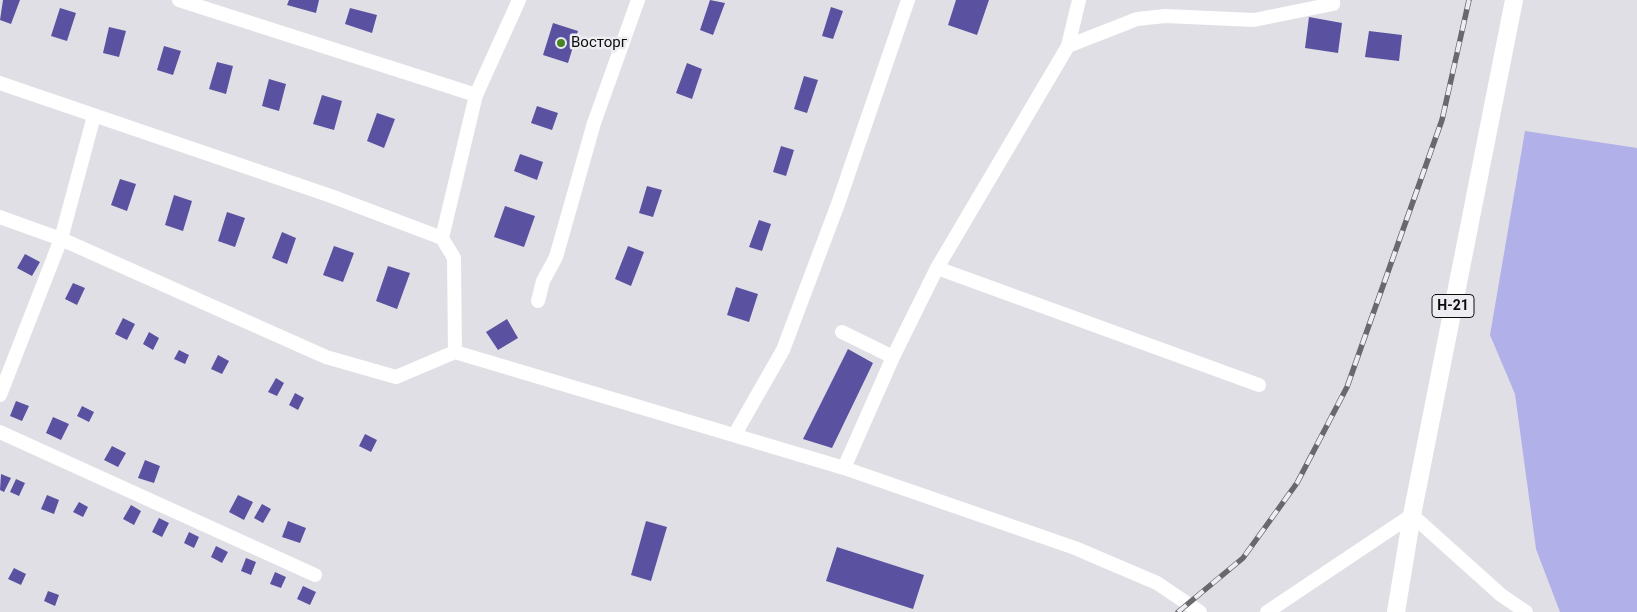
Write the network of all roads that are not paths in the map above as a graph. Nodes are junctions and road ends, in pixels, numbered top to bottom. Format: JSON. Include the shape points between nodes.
{"nodes":[{"id":1,"x":179,"y":0,"type":"edge"},
{"id":2,"x":519,"y":0,"type":"edge"},
{"id":3,"x":638,"y":0,"type":"edge"},
{"id":4,"x":908,"y":0,"type":"edge"},
{"id":5,"x":1080,"y":0,"type":"edge"},
{"id":6,"x":1334,"y":0,"type":"edge"},
{"id":7,"x":1514,"y":0,"type":"edge"},
{"id":8,"x":1068,"y":46,"type":"junction"},
{"id":9,"x":0,"y":82,"type":"edge"},
{"id":10,"x":476,"y":95,"type":"junction"},
{"id":11,"x":94,"y":116,"type":"junction"},
{"id":12,"x":0,"y":217,"type":"edge"},
{"id":13,"x":442,"y":238,"type":"junction"},
{"id":14,"x":61,"y":239,"type":"junction"},
{"id":15,"x":937,"y":268,"type":"junction"},
{"id":16,"x":538,"y":301,"type":"dead end"},
{"id":17,"x":842,"y":332,"type":"dead end"},
{"id":18,"x":455,"y":352,"type":"junction"},
{"id":19,"x":893,"y":357,"type":"junction"},
{"id":20,"x":1259,"y":385,"type":"dead end"},
{"id":21,"x":0,"y":395,"type":"edge"},
{"id":22,"x":0,"y":432,"type":"edge"},
{"id":23,"x":735,"y":434,"type":"junction"},
{"id":24,"x":844,"y":468,"type":"junction"},
{"id":25,"x":1412,"y":515,"type":"junction"},
{"id":26,"x":316,"y":575,"type":"dead end"},
{"id":27,"x":1200,"y":612,"type":"edge"},
{"id":28,"x":1267,"y":612,"type":"edge"},
{"id":29,"x":1396,"y":612,"type":"edge"},
{"id":30,"x":1526,"y":612,"type":"edge"}],
"edges":[{"from":1,"to":10,"type":"street"},
{"from":2,"to":10,"type":"street"},
{"from":3,"to":16,"type":"street","via":[[594,124],[556,257],[543,281]]},
{"from":4,"to":23,"type":"street","via":[[838,204],[783,350]]},
{"from":5,"to":8,"type":"street"},
{"from":6,"to":8,"type":"street","via":[[1333,4],[1254,20],[1165,16],[1137,19]]},
{"from":7,"to":25,"type":"main road","number":"Н-21"},
{"from":8,"to":15,"type":"street"},
{"from":9,"to":11,"type":"street"},
{"from":10,"to":13,"type":"street"},
{"from":11,"to":13,"type":"street","via":[[331,196]]},
{"from":11,"to":14,"type":"street"},
{"from":12,"to":14,"type":"street"},
{"from":13,"to":18,"type":"street","via":[[454,258]]},
{"from":14,"to":18,"type":"street","via":[[326,356],[396,377]]},
{"from":14,"to":21,"type":"street"},
{"from":15,"to":19,"type":"street"},
{"from":15,"to":20,"type":"street"},
{"from":17,"to":19,"type":"street"},
{"from":18,"to":23,"type":"street"},
{"from":19,"to":24,"type":"street"},
{"from":22,"to":26,"type":"street"},
{"from":23,"to":24,"type":"street"},
{"from":24,"to":27,"type":"street","via":[[1074,548],[1157,583]]},
{"from":25,"to":28,"type":"street"},
{"from":25,"to":29,"type":"main road","number":"Н-21"},
{"from":25,"to":30,"type":"street","via":[[1501,595]]}]}
